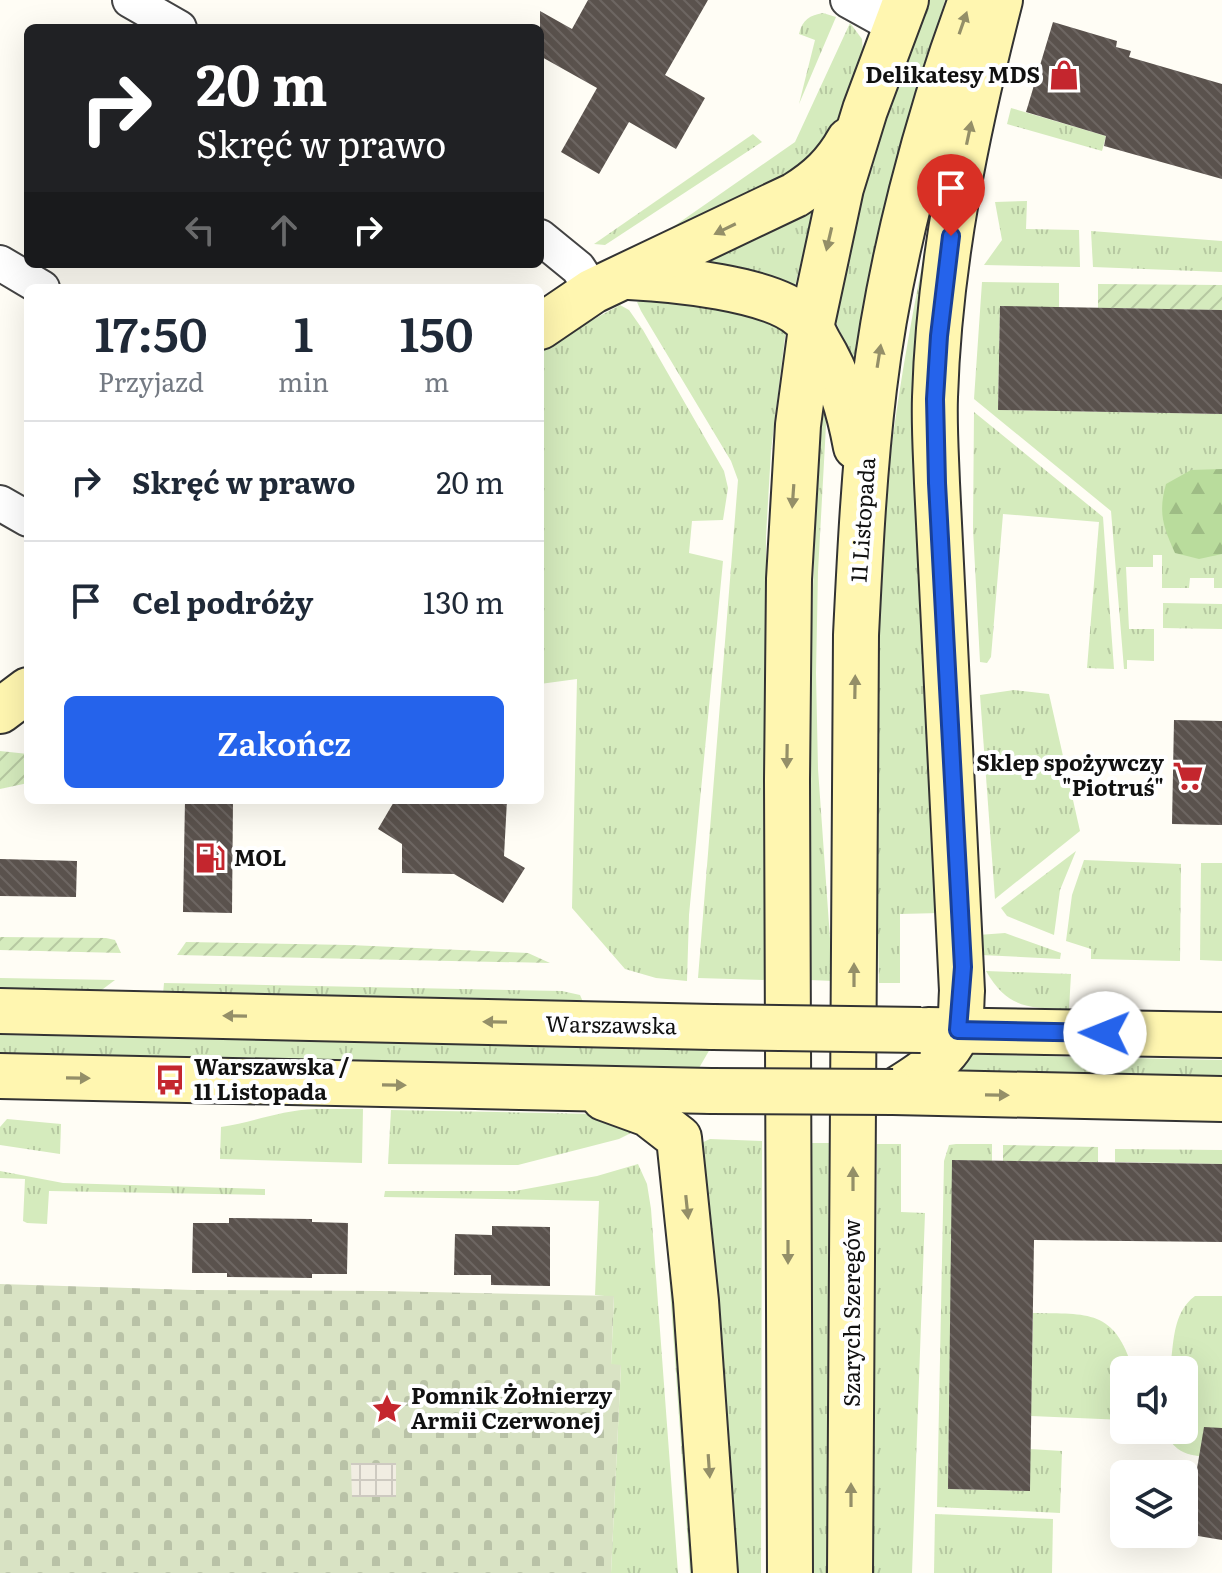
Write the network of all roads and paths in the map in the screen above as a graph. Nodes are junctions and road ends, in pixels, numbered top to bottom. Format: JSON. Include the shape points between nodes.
{"nodes":[{"id":1,"x":130,"y":0,"type":"edge"},
{"id":2,"x":848,"y":0,"type":"edge"},
{"id":3,"x":971,"y":0,"type":"edge"},
{"id":4,"x":1000,"y":0,"type":"edge"},
{"id":5,"x":900,"y":13,"type":"edge"},
{"id":6,"x":172,"y":24,"type":"edge"},
{"id":7,"x":865,"y":110,"type":"junction"},
{"id":8,"x":544,"y":240,"type":"edge"},
{"id":9,"x":0,"y":263,"type":"edge"},
{"id":10,"x":35,"y":284,"type":"edge"},
{"id":11,"x":610,"y":284,"type":"junction"},
{"id":12,"x":544,"y":325,"type":"edge"},
{"id":13,"x":811,"y":328,"type":"junction"},
{"id":14,"x":864,"y":489,"type":"junction"},
{"id":15,"x":0,"y":503,"type":"edge"},
{"id":16,"x":24,"y":517,"type":"edge"},
{"id":17,"x":24,"y":693,"type":"edge"},
{"id":18,"x":0,"y":711,"type":"edge"},
{"id":19,"x":0,"y":1011,"type":"edge"},
{"id":20,"x":940,"y":1030,"type":"junction"},
{"id":21,"x":1222,"y":1035,"type":"edge"},
{"id":22,"x":777,"y":1044,"type":"junction"},
{"id":23,"x":854,"y":1053,"type":"joint"},
{"id":24,"x":707,"y":1069,"type":"junction"},
{"id":25,"x":0,"y":1076,"type":"edge"},
{"id":26,"x":911,"y":1087,"type":"junction"},
{"id":27,"x":571,"y":1088,"type":"junction"},
{"id":28,"x":1222,"y":1099,"type":"edge"},
{"id":29,"x":679,"y":1138,"type":"junction"},
{"id":30,"x":715,"y":1573,"type":"edge"},
{"id":31,"x":790,"y":1573,"type":"edge"},
{"id":32,"x":850,"y":1573,"type":"edge"}],
"edges":[{"from":1,"to":6,"type":"street"},
{"from":2,"to":5,"type":"street"},
{"from":14,"to":3,"type":"main road","name":"11 Listopada","one_way":true,"via":[[886,314],[921,160]]},
{"from":20,"to":4,"type":"main road","one_way":true,"via":[[963,967],[935,399],[951,236]]},
{"from":5,"to":7,"type":"main road"},
{"from":7,"to":11,"type":"main road","one_way":true,"via":[[820,179]]},
{"from":7,"to":13,"type":"main road","one_way":true,"via":[[841,188]]},
{"from":8,"to":11,"type":"street","via":[[578,268]]},
{"from":9,"to":10,"type":"street"},
{"from":11,"to":12,"type":"main road"},
{"from":11,"to":13,"type":"main road","via":[[675,279],[750,295],[796,313]]},
{"from":13,"to":14,"type":"main road","via":[[844,394]]},
{"from":13,"to":22,"type":"main road","one_way":true,"via":[[798,425],[789,579]]},
{"from":23,"to":14,"type":"main road","name":"11 Listopada","one_way":true,"via":[[856,635]]},
{"from":15,"to":16,"type":"street"},
{"from":17,"to":18,"type":"main road"},
{"from":24,"to":19,"type":"main road","name":"Warszawska","one_way":true},
{"from":20,"to":21,"type":"main road","name":"Warszawska"},
{"from":20,"to":22,"type":"main road","name":"Warszawska","bridge":true},
{"from":20,"to":26,"type":"main road","via":[[951,1044]]},
{"from":22,"to":24,"type":"main road","name":"Warszawska","bridge":true},
{"from":22,"to":31,"type":"main road","one_way":true},
{"from":32,"to":23,"type":"main road","name":"Szarych Szeregów","one_way":true},
{"from":24,"to":26,"type":"main road","name":"Warszawska","bridge":true},
{"from":24,"to":27,"type":"main road","name":"Warszawska"},
{"from":24,"to":29,"type":"main road","via":[[680,1121]]},
{"from":25,"to":27,"type":"main road","name":"Warszawska","one_way":true},
{"from":26,"to":28,"type":"main road","name":"Warszawska","one_way":true},
{"from":27,"to":29,"type":"main road","via":[[648,1114]]},
{"from":29,"to":30,"type":"main road","one_way":true}]}
